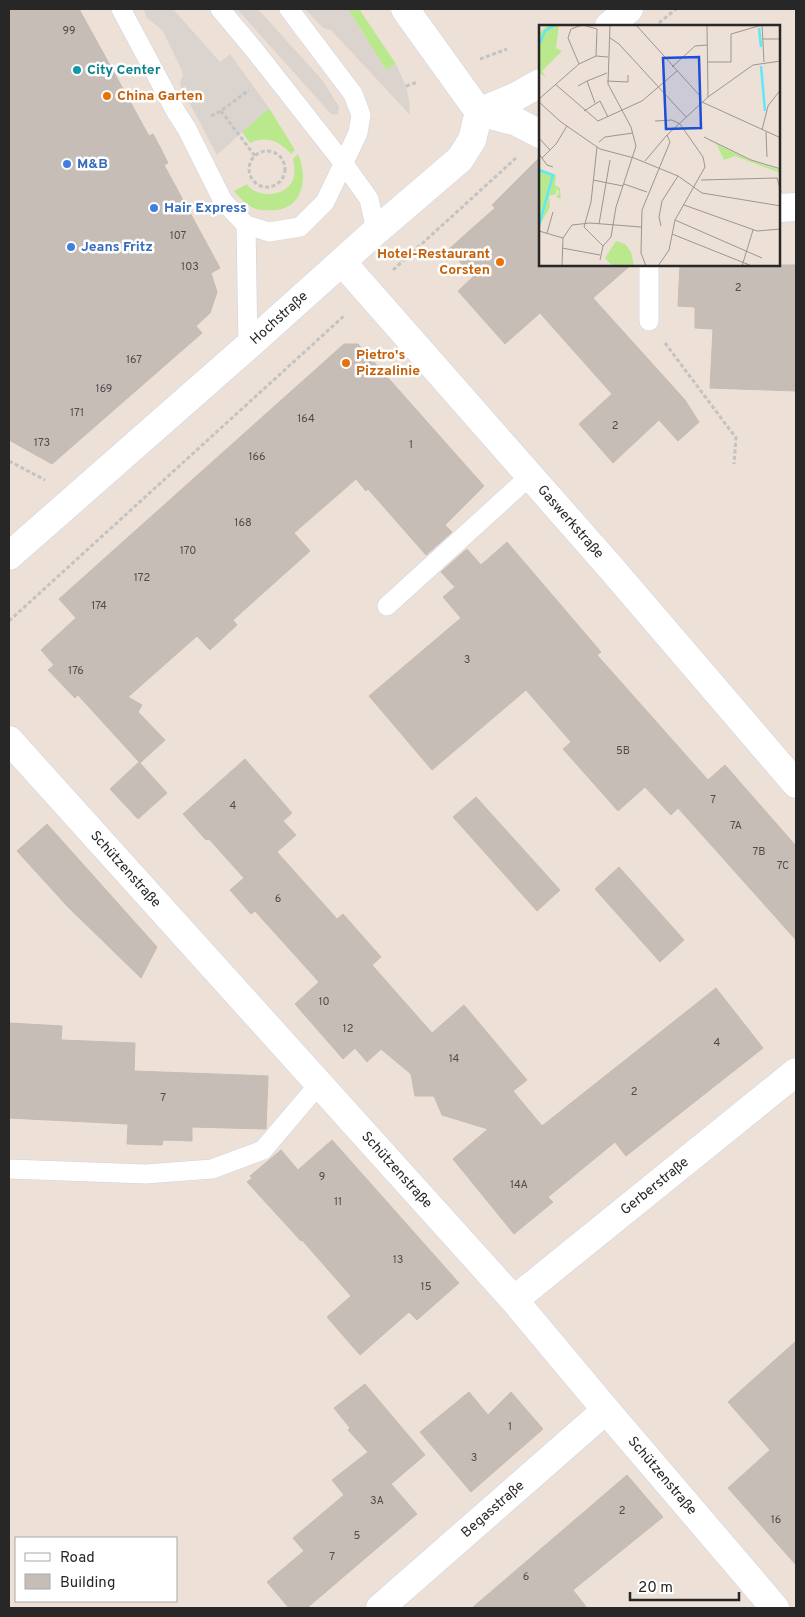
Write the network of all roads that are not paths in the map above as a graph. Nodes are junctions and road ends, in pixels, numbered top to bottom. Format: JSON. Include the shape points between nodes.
{"nodes":[{"id":1,"x":121,"y":9,"type":"edge"},
{"id":2,"x":220,"y":9,"type":"edge"},
{"id":3,"x":290,"y":9,"type":"edge"},
{"id":4,"x":404,"y":9,"type":"edge"},
{"id":5,"x":629,"y":9,"type":"edge"},
{"id":6,"x":610,"y":25,"type":"edge"},
{"id":7,"x":539,"y":84,"type":"edge"},
{"id":8,"x":479,"y":112,"type":"junction"},
{"id":9,"x":539,"y":133,"type":"edge"},
{"id":10,"x":344,"y":164,"type":"junction"},
{"id":11,"x":796,"y":207,"type":"edge"},
{"id":12,"x":780,"y":208,"type":"edge"},
{"id":13,"x":246,"y":225,"type":"junction"},
{"id":14,"x":376,"y":231,"type":"junction"},
{"id":15,"x":342,"y":262,"type":"junction"},
{"id":16,"x":649,"y":266,"type":"edge"},
{"id":17,"x":649,"y":321,"type":"road end"},
{"id":18,"x":248,"y":346,"type":"junction"},
{"id":19,"x":530,"y":476,"type":"junction"},
{"id":20,"x":9,"y":556,"type":"edge"},
{"id":21,"x":387,"y":606,"type":"dead end"},
{"id":22,"x":9,"y":740,"type":"edge"},
{"id":23,"x":796,"y":784,"type":"edge"},
{"id":24,"x":796,"y":1072,"type":"edge"},
{"id":25,"x":319,"y":1084,"type":"junction"},
{"id":26,"x":9,"y":1169,"type":"edge"},
{"id":27,"x":514,"y":1300,"type":"junction"},
{"id":28,"x":606,"y":1410,"type":"junction"},
{"id":29,"x":380,"y":1608,"type":"edge"},
{"id":30,"x":775,"y":1608,"type":"edge"}],
"edges":[{"from":1,"to":13,"type":"lane","via":[[223,201]]},
{"from":2,"to":10,"type":"lane"},
{"from":3,"to":10,"type":"lane","via":[[353,94],[361,115],[358,133]]},
{"from":4,"to":8,"type":"street"},
{"from":5,"to":6,"type":"street"},
{"from":7,"to":8,"type":"street"},
{"from":8,"to":9,"type":"street","via":[[517,122]]},
{"from":8,"to":14,"type":"street","name":"Hochstraße","via":[[472,140],[460,159]]},
{"from":10,"to":13,"type":"lane","via":[[324,202],[300,227],[269,232]]},
{"from":10,"to":14,"type":"lane","via":[[369,199]]},
{"from":11,"to":12,"type":"street"},
{"from":13,"to":18,"type":"lane"},
{"from":14,"to":15,"type":"street","name":"Hochstraße"},
{"from":15,"to":18,"type":"street","name":"Hochstraße"},
{"from":15,"to":19,"type":"street","name":"Gaswerkstraße"},
{"from":16,"to":17,"type":"lane"},
{"from":18,"to":20,"type":"street","name":"Hochstraße"},
{"from":19,"to":21,"type":"lane"},
{"from":19,"to":23,"type":"street","name":"Gaswerkstraße"},
{"from":22,"to":25,"type":"street","name":"Schützenstraße"},
{"from":24,"to":27,"type":"street","name":"Gerberstraße"},
{"from":25,"to":26,"type":"lane","via":[[264,1150],[212,1169],[146,1174]]},
{"from":25,"to":27,"type":"street","name":"Schützenstraße"},
{"from":27,"to":28,"type":"street","name":"Schützenstraße"},
{"from":28,"to":29,"type":"street","name":"Begasstraße"},
{"from":28,"to":30,"type":"street","name":"Schützenstraße"}]}
